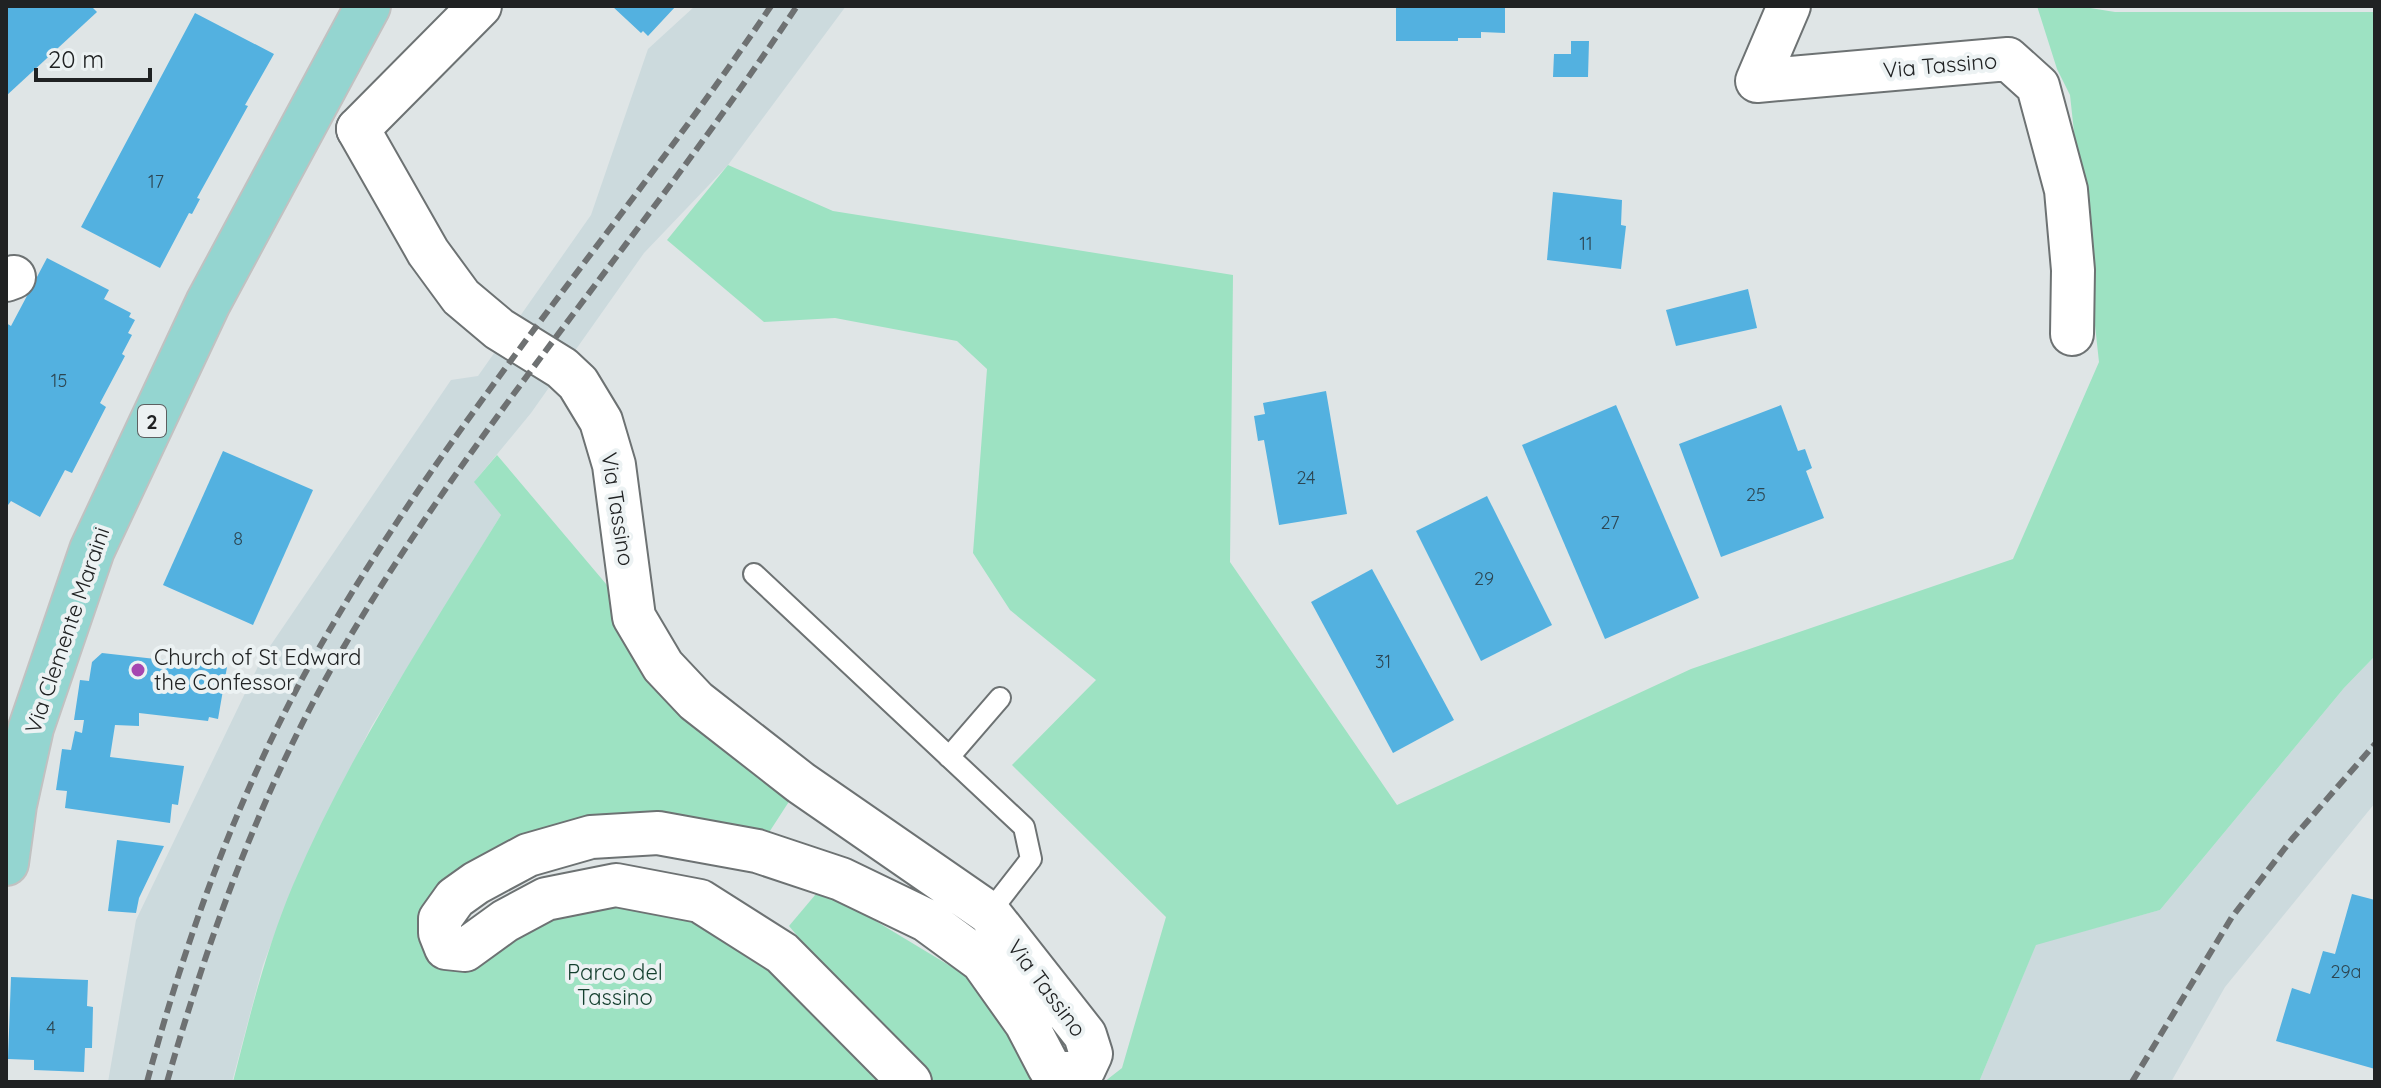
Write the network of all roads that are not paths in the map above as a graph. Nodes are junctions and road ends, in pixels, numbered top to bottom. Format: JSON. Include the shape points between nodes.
{"nodes":[{"id":1,"x":368,"y":6,"type":"edge"},
{"id":2,"x":480,"y":6,"type":"edge"},
{"id":3,"x":1789,"y":6,"type":"edge"},
{"id":4,"x":312,"y":108,"type":"junction"},
{"id":5,"x":358,"y":129,"type":"junction"},
{"id":6,"x":2072,"y":334,"type":"dead end"},
{"id":7,"x":754,"y":574,"type":"dead end"},
{"id":8,"x":1000,"y":698,"type":"dead end"},
{"id":9,"x":949,"y":757,"type":"junction"},
{"id":10,"x":10,"y":806,"type":"edge"},
{"id":11,"x":6,"y":863,"type":"edge"},
{"id":12,"x":989,"y":913,"type":"junction"},
{"id":13,"x":910,"y":1082,"type":"edge"}],
"edges":[{"from":1,"to":4,"type":"main road","name":"Via Clemente Maraini","number":"2"},
{"from":2,"to":5,"type":"street"},
{"from":3,"to":6,"type":"street","name":"Via Tassino","via":[[1757,81],[2008,59],[2038,86],[2066,190]]},
{"from":4,"to":5,"type":"street"},
{"from":4,"to":10,"type":"main road","name":"Via Clemente Maraini","number":"2","via":[[208,303],[92,550]]},
{"from":5,"to":12,"type":"street","name":"Via Tassino","via":[[428,252],[461,297],[499,329],[562,368],[601,421],[614,465],[634,617],[663,666],[696,701],[801,783]]},
{"from":7,"to":9,"type":"lane"},
{"from":8,"to":9,"type":"lane"},
{"from":9,"to":12,"type":"lane","via":[[1024,827],[1031,859]]},
{"from":10,"to":11,"type":"main road","name":"Via Clemente Maraini","number":"2"},
{"from":12,"to":13,"type":"street","name":"Via Tassino","via":[[1085,1035],[1091,1054],[1084,1069],[1066,1075],[1049,1067],[1026,1023],[982,961],[926,920],[841,879],[757,851],[658,833],[591,837],[528,855],[476,883],[455,898],[440,919],[446,948],[465,950],[546,899],[616,885],[700,901],[782,953]]}]}
